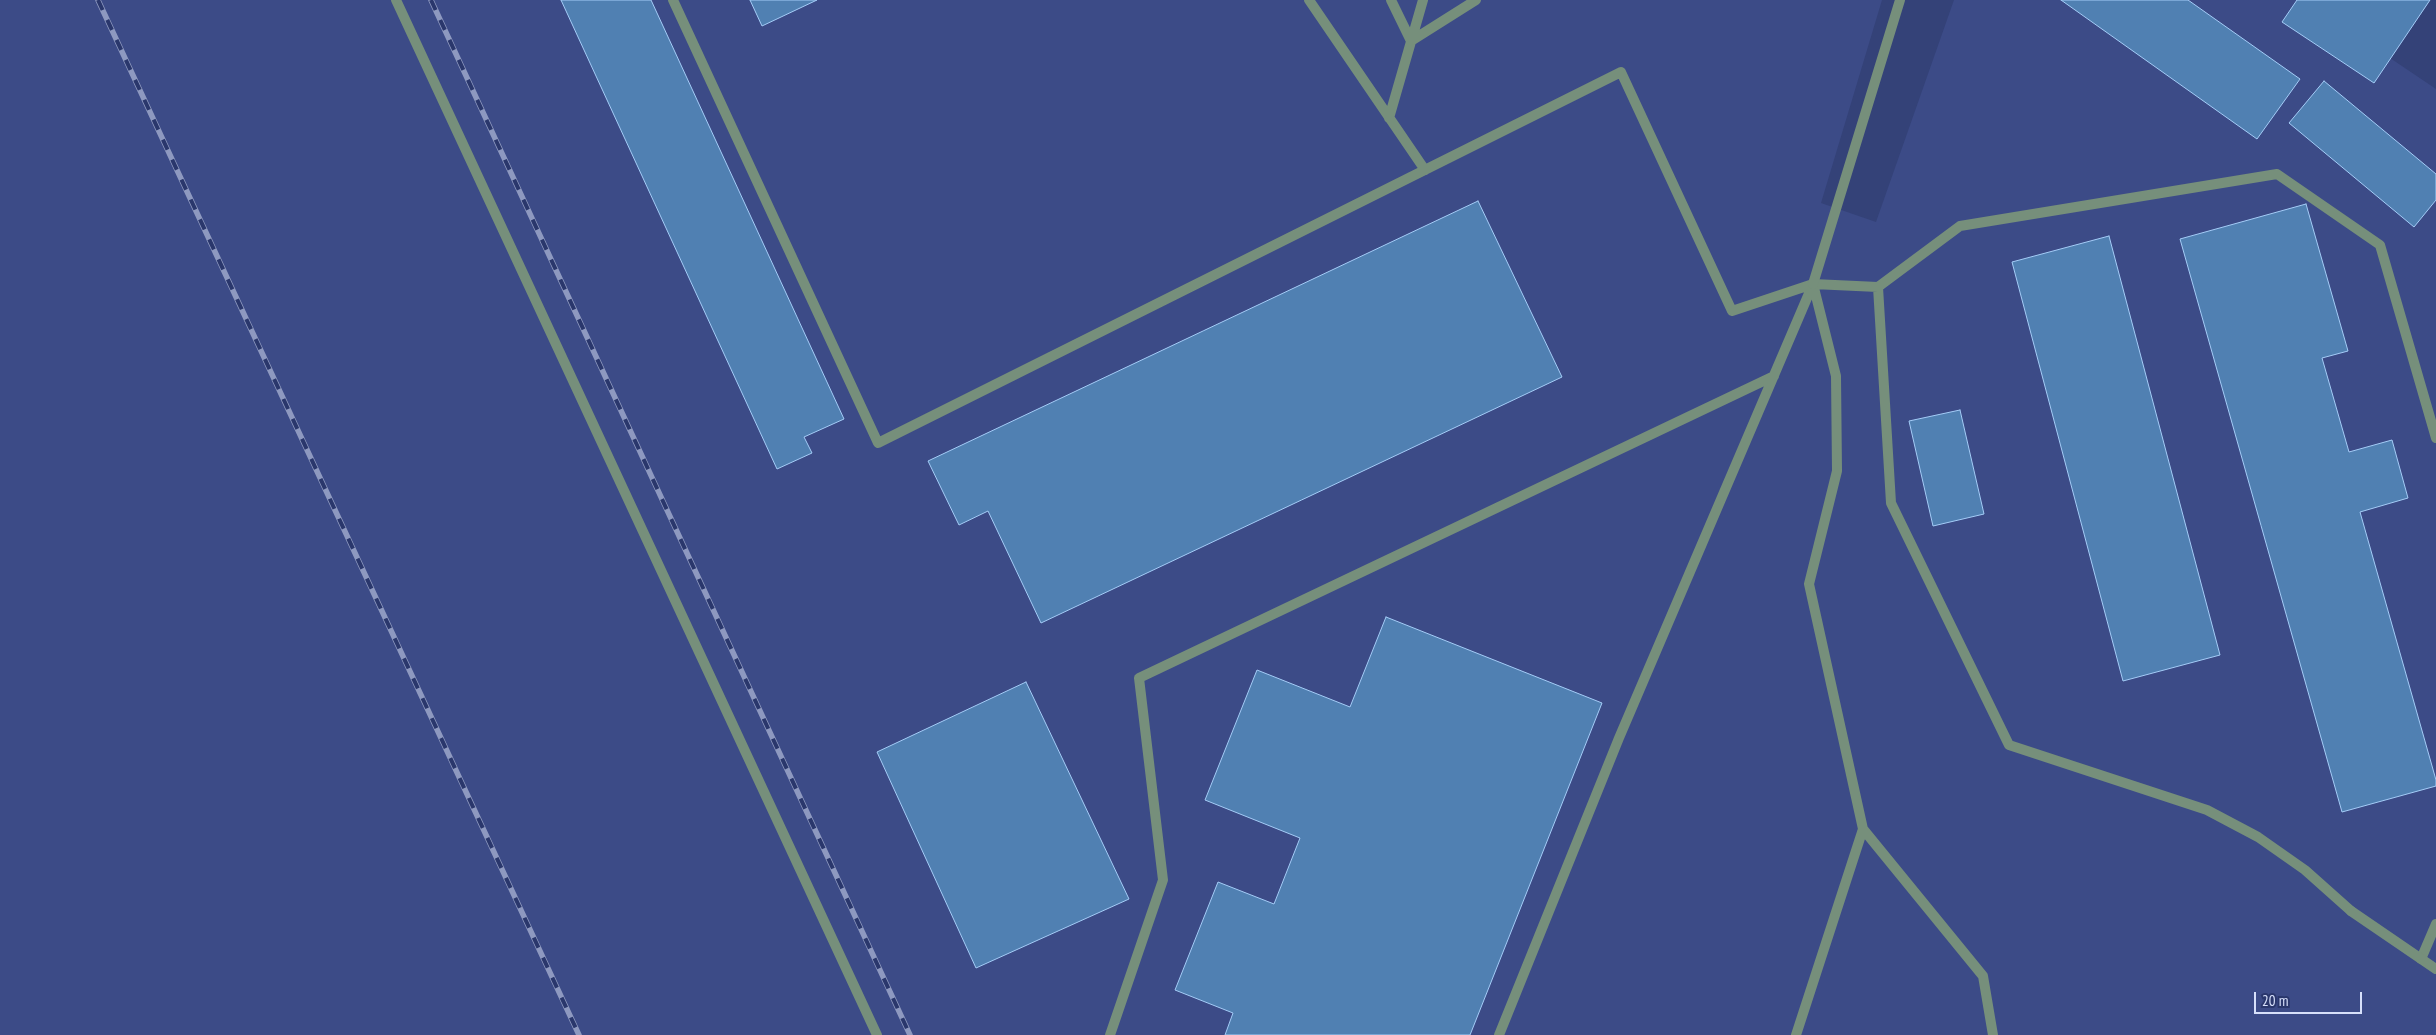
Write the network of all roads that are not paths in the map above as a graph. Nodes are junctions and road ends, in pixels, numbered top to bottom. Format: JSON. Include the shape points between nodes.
{"nodes":[{"id":1,"x":396,"y":0,"type":"edge"},
{"id":2,"x":673,"y":0,"type":"edge"},
{"id":3,"x":1309,"y":0,"type":"edge"},
{"id":4,"x":1391,"y":0,"type":"edge"},
{"id":5,"x":1423,"y":0,"type":"edge"},
{"id":6,"x":1476,"y":0,"type":"edge"},
{"id":7,"x":1900,"y":0,"type":"edge"},
{"id":8,"x":1412,"y":41,"type":"junction"},
{"id":9,"x":1389,"y":118,"type":"junction"},
{"id":10,"x":1424,"y":170,"type":"junction"},
{"id":11,"x":1813,"y":284,"type":"junction"},
{"id":12,"x":1878,"y":287,"type":"junction"},
{"id":13,"x":1774,"y":376,"type":"junction"},
{"id":14,"x":2436,"y":438,"type":"edge"},
{"id":15,"x":1863,"y":829,"type":"junction"},
{"id":16,"x":2436,"y":924,"type":"edge"},
{"id":17,"x":2421,"y":959,"type":"junction"},
{"id":18,"x":2436,"y":969,"type":"edge"},
{"id":19,"x":877,"y":1035,"type":"edge"},
{"id":20,"x":1110,"y":1035,"type":"edge"},
{"id":21,"x":1499,"y":1035,"type":"edge"},
{"id":22,"x":1796,"y":1035,"type":"edge"},
{"id":23,"x":1993,"y":1035,"type":"edge"}],
"edges":[{"from":1,"to":19,"type":"street"},
{"from":2,"to":10,"type":"street","via":[[878,443]]},
{"from":3,"to":9,"type":"street"},
{"from":4,"to":8,"type":"street"},
{"from":5,"to":8,"type":"street"},
{"from":6,"to":8,"type":"street"},
{"from":7,"to":11,"type":"street"},
{"from":8,"to":9,"type":"street"},
{"from":9,"to":10,"type":"street"},
{"from":10,"to":11,"type":"street","via":[[1621,72],[1732,311]]},
{"from":11,"to":12,"type":"street"},
{"from":11,"to":13,"type":"street"},
{"from":11,"to":15,"type":"street","via":[[1836,376],[1838,470],[1810,584]]},
{"from":12,"to":14,"type":"street","via":[[1960,226],[2277,174],[2380,245]]},
{"from":12,"to":17,"type":"street","via":[[1892,504],[2009,745],[2207,810],[2258,836],[2305,870],[2351,911]]},
{"from":13,"to":20,"type":"street","via":[[1139,678],[1163,880]]},
{"from":13,"to":21,"type":"street","via":[[1619,738]]},
{"from":15,"to":22,"type":"street"},
{"from":15,"to":23,"type":"street","via":[[1983,976]]},
{"from":16,"to":17,"type":"street"},
{"from":17,"to":18,"type":"street"}]}
